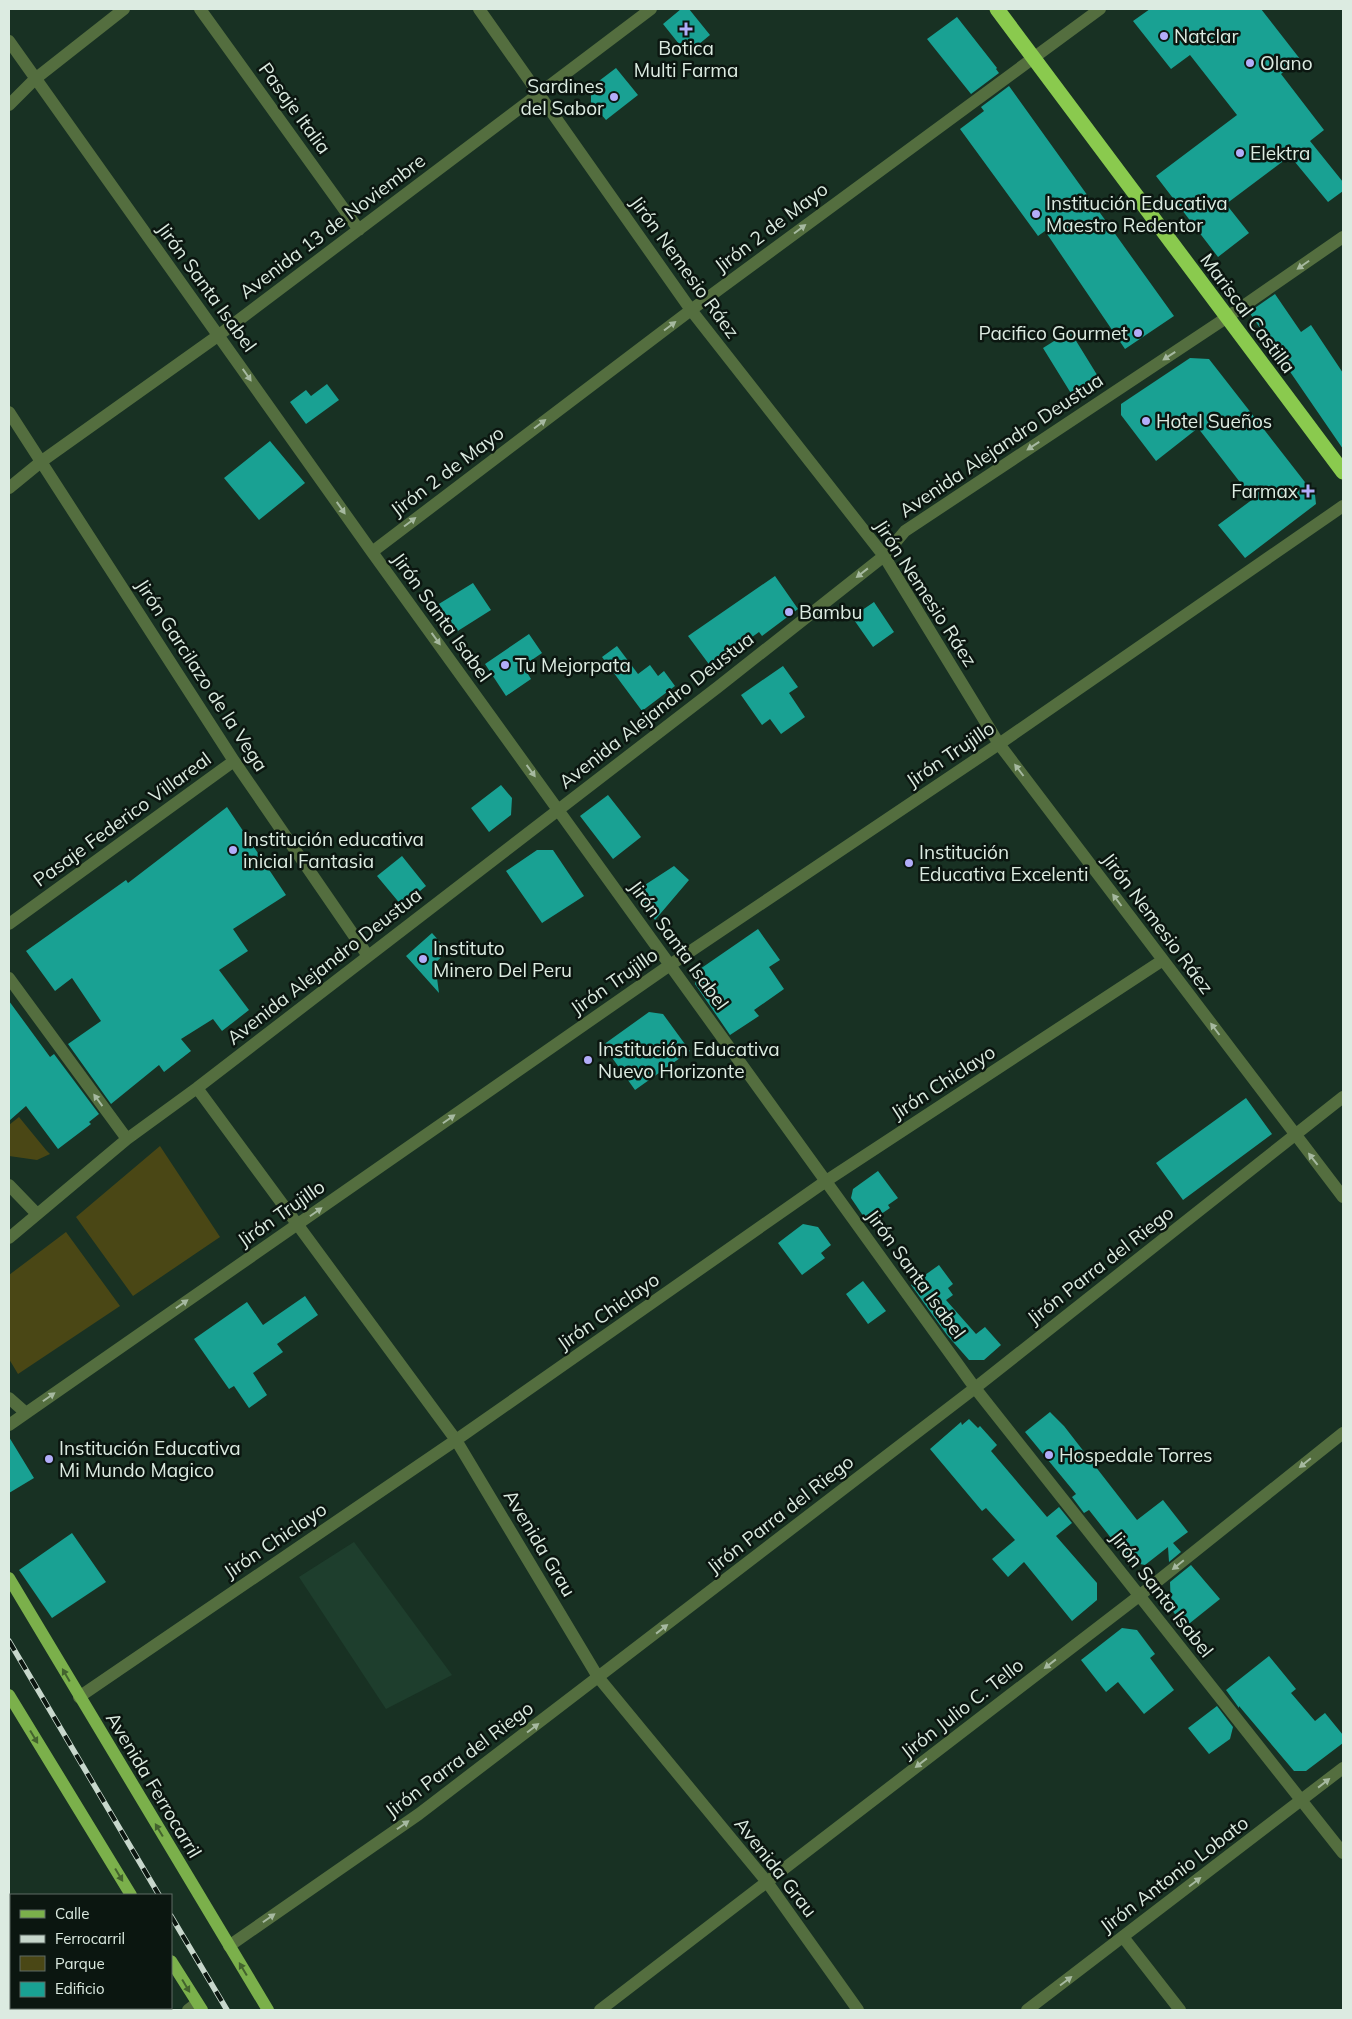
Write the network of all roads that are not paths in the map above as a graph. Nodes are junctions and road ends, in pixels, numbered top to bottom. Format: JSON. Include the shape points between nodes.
{"nodes":[{"id":1,"x":124,"y":9,"type":"edge"},
{"id":2,"x":200,"y":9,"type":"edge"},
{"id":3,"x":479,"y":9,"type":"edge"},
{"id":4,"x":651,"y":9,"type":"edge"},
{"id":5,"x":997,"y":9,"type":"edge"},
{"id":6,"x":1100,"y":9,"type":"edge"},
{"id":7,"x":9,"y":41,"type":"edge"},
{"id":8,"x":1034,"y":56,"type":"junction"},
{"id":9,"x":35,"y":79,"type":"junction"},
{"id":10,"x":538,"y":94,"type":"junction"},
{"id":11,"x":9,"y":105,"type":"edge"},
{"id":12,"x":359,"y":230,"type":"junction"},
{"id":13,"x":1343,"y":237,"type":"edge"},
{"id":14,"x":691,"y":310,"type":"junction"},
{"id":15,"x":1226,"y":318,"type":"junction"},
{"id":16,"x":219,"y":335,"type":"junction"},
{"id":17,"x":9,"y":412,"type":"edge"},
{"id":18,"x":42,"y":461,"type":"junction"},
{"id":19,"x":1343,"y":472,"type":"edge"},
{"id":20,"x":9,"y":488,"type":"edge"},
{"id":21,"x":1343,"y":506,"type":"edge"},
{"id":22,"x":372,"y":552,"type":"junction"},
{"id":23,"x":884,"y":556,"type":"junction"},
{"id":24,"x":999,"y":744,"type":"junction"},
{"id":25,"x":234,"y":761,"type":"junction"},
{"id":26,"x":559,"y":809,"type":"junction"},
{"id":27,"x":9,"y":924,"type":"edge"},
{"id":28,"x":368,"y":956,"type":"junction"},
{"id":29,"x":1163,"y":960,"type":"junction"},
{"id":30,"x":670,"y":965,"type":"junction"},
{"id":31,"x":9,"y":978,"type":"edge"},
{"id":32,"x":197,"y":1088,"type":"junction"},
{"id":33,"x":1343,"y":1097,"type":"edge"},
{"id":34,"x":1295,"y":1136,"type":"junction"},
{"id":35,"x":127,"y":1139,"type":"junction"},
{"id":36,"x":826,"y":1182,"type":"junction"},
{"id":37,"x":9,"y":1185,"type":"edge"},
{"id":38,"x":1343,"y":1197,"type":"edge"},
{"id":39,"x":36,"y":1214,"type":"junction"},
{"id":40,"x":297,"y":1224,"type":"junction"},
{"id":41,"x":9,"y":1238,"type":"edge"},
{"id":42,"x":975,"y":1388,"type":"junction"},
{"id":43,"x":9,"y":1398,"type":"edge"},
{"id":44,"x":26,"y":1413,"type":"junction"},
{"id":45,"x":9,"y":1425,"type":"edge"},
{"id":46,"x":1343,"y":1433,"type":"edge"},
{"id":47,"x":456,"y":1440,"type":"junction"},
{"id":48,"x":9,"y":1578,"type":"edge"},
{"id":49,"x":1139,"y":1596,"type":"junction"},
{"id":50,"x":598,"y":1678,"type":"junction"},
{"id":51,"x":9,"y":1695,"type":"edge"},
{"id":52,"x":79,"y":1697,"type":"junction"},
{"id":53,"x":1343,"y":1768,"type":"edge"},
{"id":54,"x":1302,"y":1801,"type":"junction"},
{"id":55,"x":1343,"y":1853,"type":"edge"},
{"id":56,"x":767,"y":1882,"type":"junction"},
{"id":57,"x":130,"y":1894,"type":"edge"},
{"id":58,"x":1123,"y":1937,"type":"junction"},
{"id":59,"x":229,"y":1946,"type":"junction"},
{"id":60,"x":172,"y":1963,"type":"edge"},
{"id":61,"x":196,"y":2008,"type":"edge"},
{"id":62,"x":268,"y":2010,"type":"edge"},
{"id":63,"x":600,"y":2010,"type":"edge"},
{"id":64,"x":858,"y":2010,"type":"edge"},
{"id":65,"x":1027,"y":2010,"type":"edge"},
{"id":66,"x":1180,"y":2010,"type":"edge"}],
"edges":[{"from":1,"to":9,"type":"street"},
{"from":2,"to":12,"type":"street","name":"Pasaje Italia"},
{"from":3,"to":10,"type":"street","name":"Jirón Nemesio Ráez"},
{"from":4,"to":10,"type":"street","name":"Avenida 13 de Noviembre"},
{"from":5,"to":8,"type":"highway","name":"Mariscal Castilla"},
{"from":6,"to":8,"type":"street","name":"Jirón 2 de Mayo"},
{"from":7,"to":9,"type":"street","name":"Jirón Santa Isabel"},
{"from":14,"to":8,"type":"street","name":"Jirón 2 de Mayo","one_way":true},
{"from":8,"to":15,"type":"highway","name":"Mariscal Castilla"},
{"from":9,"to":11,"type":"street"},
{"from":9,"to":16,"type":"street","name":"Jirón Santa Isabel"},
{"from":10,"to":12,"type":"street","name":"Avenida 13 de Noviembre"},
{"from":10,"to":14,"type":"street","name":"Jirón Nemesio Ráez"},
{"from":12,"to":16,"type":"street","name":"Avenida 13 de Noviembre"},
{"from":13,"to":15,"type":"street","name":"Avenida Alejandro Deustua","one_way":true},
{"from":22,"to":14,"type":"street","name":"Jirón 2 de Mayo","one_way":true},
{"from":14,"to":23,"type":"street","name":"Jirón Nemesio Ráez"},
{"from":15,"to":19,"type":"highway","name":"Mariscal Castilla"},
{"from":15,"to":23,"type":"street","name":"Avenida Alejandro Deustua","one_way":true,"via":[[905,531]]},
{"from":16,"to":18,"type":"street","name":"Avenida 13 de Noviembre"},
{"from":16,"to":22,"type":"street","name":"Jirón Santa Isabel","one_way":true},
{"from":17,"to":18,"type":"street","name":"Jirón Garcilazo de la Vega"},
{"from":18,"to":20,"type":"street","name":"Avenida 13 de Noviembre"},
{"from":18,"to":25,"type":"street","name":"Jirón Garcilazo de la Vega"},
{"from":21,"to":24,"type":"street","name":"Jirón Trujillo"},
{"from":22,"to":26,"type":"street","name":"Jirón Santa Isabel","one_way":true},
{"from":23,"to":24,"type":"street","name":"Jirón Nemesio Ráez"},
{"from":23,"to":26,"type":"street","name":"Avenida Alejandro Deustua","one_way":true},
{"from":29,"to":24,"type":"street","name":"Jirón Nemesio Ráez","one_way":true},
{"from":24,"to":30,"type":"street","name":"Jirón Trujillo"},
{"from":25,"to":27,"type":"street","name":"Pasaje Federico Villareal"},
{"from":25,"to":28,"type":"street","name":"Jirón Garcilazo de la Vega"},
{"from":26,"to":28,"type":"street","name":"Avenida Alejandro Deustua"},
{"from":26,"to":30,"type":"street","name":"Jirón Santa Isabel"},
{"from":28,"to":32,"type":"street","name":"Avenida Alejandro Deustua"},
{"from":34,"to":29,"type":"street","name":"Jirón Nemesio Ráez","one_way":true},
{"from":29,"to":36,"type":"street","name":"Jirón Chiclayo"},
{"from":30,"to":36,"type":"street","name":"Jirón Santa Isabel"},
{"from":40,"to":30,"type":"street","name":"Jirón Trujillo","one_way":true},
{"from":35,"to":31,"type":"street","one_way":true},
{"from":32,"to":35,"type":"street","name":"Avenida Alejandro Deustua"},
{"from":32,"to":40,"type":"street","name":"Avenida Grau"},
{"from":33,"to":34,"type":"street","name":"Jirón Parra del Riego"},
{"from":38,"to":34,"type":"street","name":"Jirón Nemesio Ráez","one_way":true},
{"from":34,"to":42,"type":"street","name":"Jirón Parra del Riego"},
{"from":35,"to":39,"type":"street","name":"Avenida Alejandro Deustua"},
{"from":36,"to":42,"type":"street","name":"Jirón Santa Isabel"},
{"from":36,"to":47,"type":"street","name":"Jirón Chiclayo"},
{"from":37,"to":39,"type":"street"},
{"from":39,"to":41,"type":"street","name":"Avenida Alejandro Deustua"},
{"from":44,"to":40,"type":"street","name":"Jirón Trujillo","one_way":true},
{"from":40,"to":47,"type":"street","name":"Avenida Grau"},
{"from":42,"to":49,"type":"street","name":"Jirón Santa Isabel"},
{"from":50,"to":42,"type":"street","name":"Jirón Parra del Riego","one_way":true},
{"from":43,"to":44,"type":"street"},
{"from":44,"to":45,"type":"street","name":"Jirón Trujillo"},
{"from":46,"to":49,"type":"street","name":"Jirón Julio C. Tello","one_way":true},
{"from":47,"to":50,"type":"street","name":"Avenida Grau"},
{"from":47,"to":52,"type":"street","name":"Jirón Chiclayo"},
{"from":52,"to":48,"type":"main road","name":"Avenida Ferrocarril","one_way":true},
{"from":49,"to":54,"type":"street","name":"Jirón Santa Isabel"},
{"from":49,"to":56,"type":"street","name":"Jirón Julio C. Tello","one_way":true},
{"from":50,"to":56,"type":"street","name":"Avenida Grau"},
{"from":59,"to":50,"type":"street","name":"Jirón Parra del Riego","one_way":true,"via":[[420,1814]]},
{"from":51,"to":57,"type":"main road","one_way":true},
{"from":59,"to":52,"type":"main road","name":"Avenida Ferrocarril","one_way":true},
{"from":54,"to":53,"type":"street","name":"Jirón Antonio Lobato","one_way":true},
{"from":54,"to":55,"type":"street","name":"Jirón Santa Isabel"},
{"from":58,"to":54,"type":"street","name":"Jirón Antonio Lobato","one_way":true},
{"from":56,"to":63,"type":"street","name":"Jirón Julio C. Tello"},
{"from":56,"to":64,"type":"street","name":"Avenida Grau"},
{"from":65,"to":58,"type":"street","name":"Jirón Antonio Lobato","one_way":true},
{"from":58,"to":66,"type":"street"},
{"from":62,"to":59,"type":"main road","name":"Avenida Ferrocarril","one_way":true},
{"from":60,"to":61,"type":"main road","one_way":true}]}
